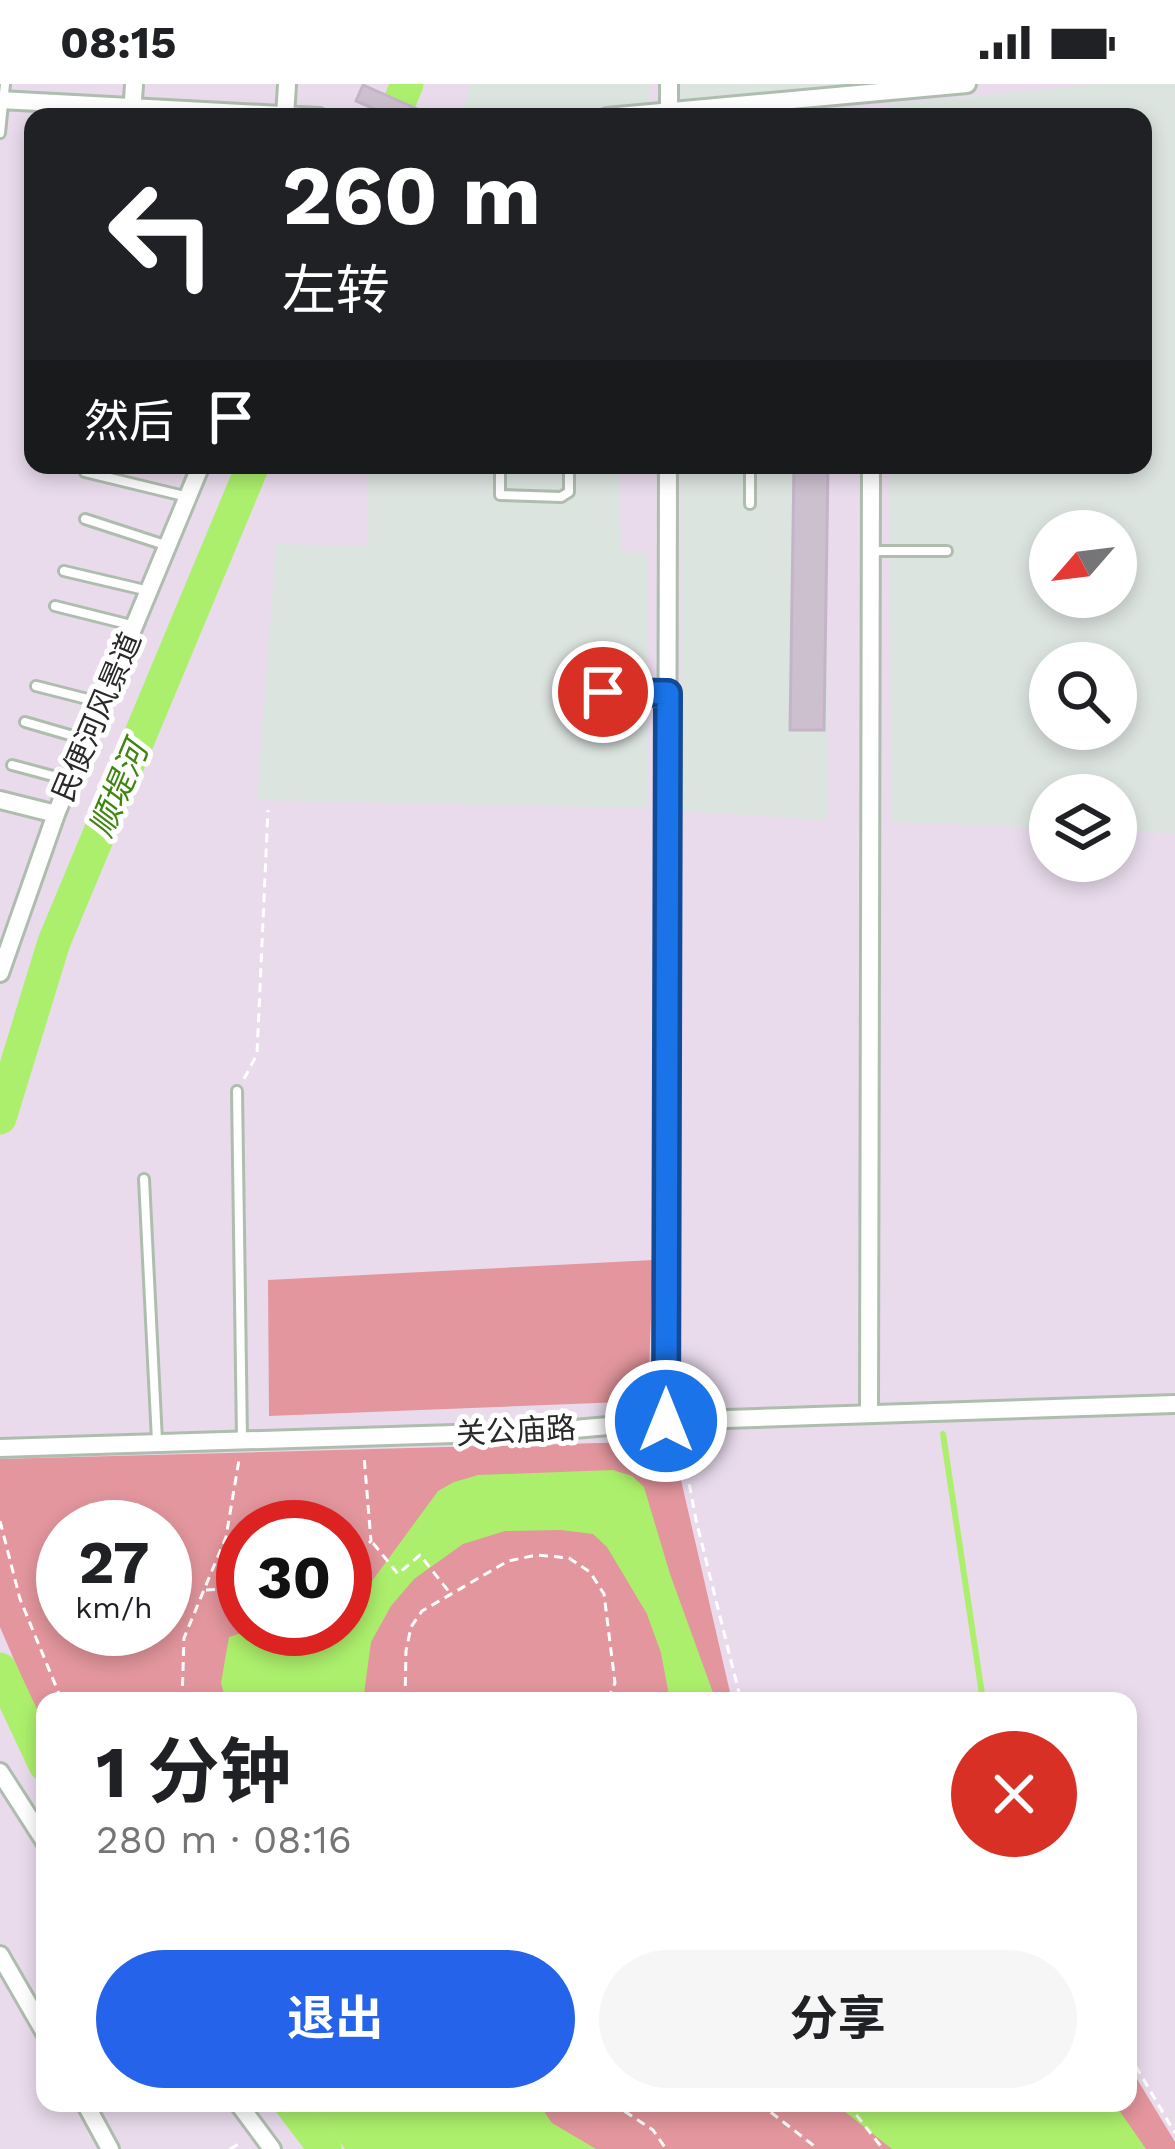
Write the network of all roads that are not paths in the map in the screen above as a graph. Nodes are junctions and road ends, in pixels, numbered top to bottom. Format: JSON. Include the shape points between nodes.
{"nodes":[{"id":1,"x":967,"y":84,"type":"edge"},
{"id":2,"x":872,"y":90,"type":"edge"},
{"id":3,"x":3,"y":95,"type":"edge"},
{"id":4,"x":102,"y":108,"type":"edge"},
{"id":5,"x":720,"y":108,"type":"edge"},
{"id":6,"x":0,"y":133,"type":"edge"},
{"id":7,"x":94,"y":474,"type":"edge"},
{"id":8,"x":197,"y":474,"type":"edge"},
{"id":9,"x":500,"y":474,"type":"edge"},
{"id":10,"x":569,"y":474,"type":"edge"},
{"id":11,"x":668,"y":474,"type":"edge"},
{"id":12,"x":750,"y":474,"type":"edge"},
{"id":13,"x":871,"y":474,"type":"edge"},
{"id":14,"x":188,"y":497,"type":"junction"},
{"id":15,"x":750,"y":504,"type":"dead end"},
{"id":16,"x":85,"y":519,"type":"dead end"},
{"id":17,"x":168,"y":546,"type":"junction"},
{"id":18,"x":947,"y":550,"type":"dead end"},
{"id":19,"x":871,"y":551,"type":"junction"},
{"id":20,"x":64,"y":571,"type":"dead end"},
{"id":21,"x":149,"y":591,"type":"junction"},
{"id":22,"x":55,"y":606,"type":"dead end"},
{"id":23,"x":135,"y":626,"type":"junction"},
{"id":24,"x":36,"y":686,"type":"dead end"},
{"id":25,"x":603,"y":692,"type":"dead end"},
{"id":26,"x":668,"y":693,"type":"junction"},
{"id":27,"x":103,"y":703,"type":"junction"},
{"id":28,"x":25,"y":722,"type":"dead end"},
{"id":29,"x":87,"y":740,"type":"junction"},
{"id":30,"x":12,"y":766,"type":"dead end"},
{"id":31,"x":70,"y":780,"type":"junction"},
{"id":32,"x":0,"y":800,"type":"edge"},
{"id":33,"x":56,"y":814,"type":"junction"},
{"id":34,"x":0,"y":973,"type":"edge"},
{"id":35,"x":237,"y":1091,"type":"road end"},
{"id":36,"x":144,"y":1179,"type":"dead end"},
{"id":37,"x":1175,"y":1404,"type":"edge"},
{"id":38,"x":868,"y":1414,"type":"junction"},
{"id":39,"x":672,"y":1421,"type":"junction"},
{"id":40,"x":242,"y":1440,"type":"junction"},
{"id":41,"x":157,"y":1443,"type":"junction"},
{"id":42,"x":0,"y":1448,"type":"edge"},
{"id":43,"x":0,"y":1772,"type":"edge"},
{"id":44,"x":36,"y":1829,"type":"edge"},
{"id":45,"x":0,"y":1954,"type":"edge"},
{"id":46,"x":36,"y":2017,"type":"edge"},
{"id":47,"x":90,"y":2112,"type":"edge"},
{"id":48,"x":245,"y":2112,"type":"edge"},
{"id":49,"x":110,"y":2149,"type":"edge"},
{"id":50,"x":272,"y":2149,"type":"edge"}],
"edges":[{"from":1,"to":2,"type":"street"},
{"from":2,"to":5,"type":"street"},
{"from":3,"to":4,"type":"street"},
{"from":3,"to":6,"type":"lane"},
{"from":7,"to":14,"type":"lane"},
{"from":8,"to":14,"type":"street","name":"民便河风景道"},
{"from":9,"to":10,"type":"lane","via":[[500,495],[561,497]]},
{"from":11,"to":26,"type":"street"},
{"from":12,"to":15,"type":"lane"},
{"from":13,"to":19,"type":"street"},
{"from":14,"to":17,"type":"street","name":"民便河风景道"},
{"from":16,"to":17,"type":"lane"},
{"from":17,"to":21,"type":"street","name":"民便河风景道"},
{"from":18,"to":19,"type":"lane"},
{"from":19,"to":38,"type":"street"},
{"from":20,"to":21,"type":"lane"},
{"from":21,"to":23,"type":"street","name":"民便河风景道"},
{"from":22,"to":23,"type":"lane"},
{"from":23,"to":27,"type":"street","name":"民便河风景道"},
{"from":24,"to":27,"type":"lane"},
{"from":25,"to":26,"type":"lane"},
{"from":26,"to":39,"type":"street"},
{"from":27,"to":29,"type":"street","name":"民便河风景道"},
{"from":28,"to":29,"type":"lane"},
{"from":29,"to":31,"type":"street","name":"民便河风景道"},
{"from":30,"to":31,"type":"lane"},
{"from":31,"to":33,"type":"street","name":"民便河风景道"},
{"from":32,"to":33,"type":"street"},
{"from":33,"to":34,"type":"street","name":"民便河风景道"},
{"from":35,"to":40,"type":"lane"},
{"from":36,"to":41,"type":"lane"},
{"from":37,"to":38,"type":"street","name":"关公庙路"},
{"from":38,"to":39,"type":"street","name":"关公庙路"},
{"from":39,"to":40,"type":"street","name":"关公庙路"},
{"from":40,"to":41,"type":"street","name":"关公庙路"},
{"from":41,"to":42,"type":"street","name":"关公庙路"},
{"from":43,"to":44,"type":"street"},
{"from":45,"to":46,"type":"street"},
{"from":47,"to":49,"type":"street"},
{"from":48,"to":50,"type":"street"}]}
